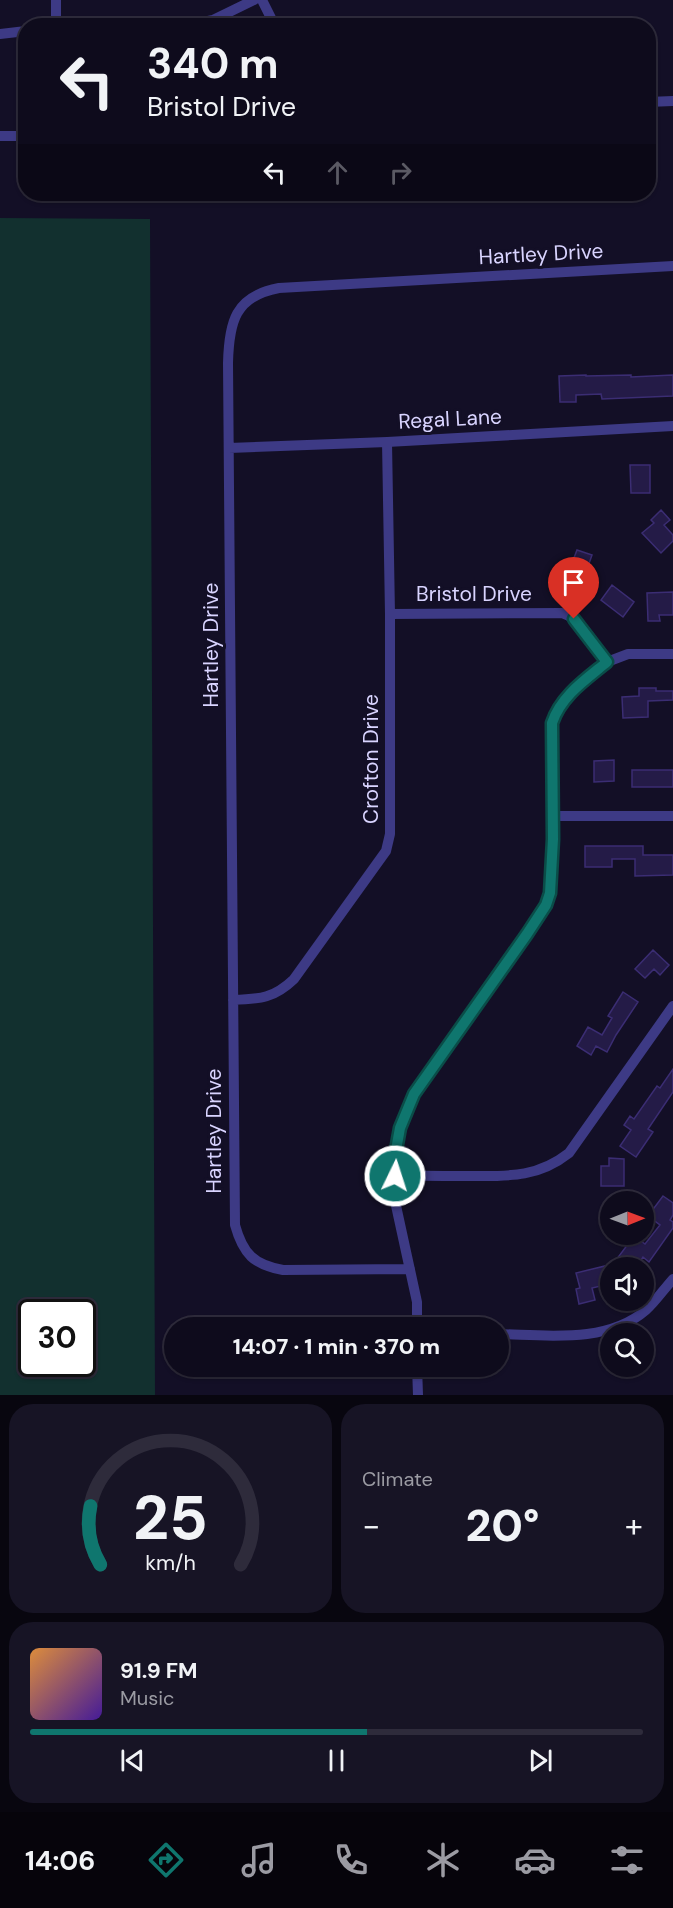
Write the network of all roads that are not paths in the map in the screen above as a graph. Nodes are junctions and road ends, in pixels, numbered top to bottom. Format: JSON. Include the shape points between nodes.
{"nodes":[{"id":1,"x":56,"y":0,"type":"edge"},
{"id":2,"x":254,"y":0,"type":"edge"},
{"id":3,"x":262,"y":0,"type":"edge"},
{"id":4,"x":56,"y":18,"type":"edge"},
{"id":5,"x":217,"y":18,"type":"edge"},
{"id":6,"x":271,"y":18,"type":"edge"},
{"id":7,"x":18,"y":32,"type":"edge"},
{"id":8,"x":0,"y":34,"type":"edge"},
{"id":9,"x":673,"y":101,"type":"edge"},
{"id":10,"x":656,"y":102,"type":"edge"},
{"id":11,"x":0,"y":136,"type":"edge"},
{"id":12,"x":18,"y":136,"type":"edge"},
{"id":13,"x":673,"y":266,"type":"edge"},
{"id":14,"x":673,"y":426,"type":"edge"},
{"id":15,"x":387,"y":442,"type":"junction"},
{"id":16,"x":229,"y":448,"type":"junction"},
{"id":17,"x":390,"y":614,"type":"junction"},
{"id":18,"x":673,"y":654,"type":"edge"},
{"id":19,"x":607,"y":662,"type":"junction"},
{"id":20,"x":553,"y":816,"type":"junction"},
{"id":21,"x":673,"y":816,"type":"edge"},
{"id":22,"x":233,"y":1000,"type":"junction"},
{"id":23,"x":673,"y":1006,"type":"edge"},
{"id":24,"x":395,"y":1176,"type":"junction"},
{"id":25,"x":410,"y":1269,"type":"junction"},
{"id":26,"x":673,"y":1278,"type":"edge"},
{"id":27,"x":417,"y":1317,"type":"edge"},
{"id":28,"x":509,"y":1334,"type":"edge"},
{"id":29,"x":417,"y":1377,"type":"edge"},
{"id":30,"x":418,"y":1395,"type":"edge"}],
"edges":[{"from":1,"to":4,"type":"street"},
{"from":2,"to":5,"type":"street"},
{"from":3,"to":6,"type":"street"},
{"from":7,"to":8,"type":"street"},
{"from":9,"to":10,"type":"street"},
{"from":11,"to":12,"type":"street"},
{"from":13,"to":16,"type":"street","name":"Hartley Drive","via":[[266,291],[244,303],[229,336]]},
{"from":14,"to":15,"type":"street","name":"Regal Lane"},
{"from":15,"to":16,"type":"street","name":"Regal Lane"},
{"from":15,"to":17,"type":"street","name":"Crofton Drive"},
{"from":16,"to":22,"type":"street","name":"Hartley Drive"},
{"from":17,"to":19,"type":"street","name":"Bristol Drive","via":[[562,613],[580,625]]},
{"from":17,"to":22,"type":"street","name":"Crofton Drive","via":[[390,834],[386,851],[283,990],[272,996]]},
{"from":18,"to":19,"type":"street","via":[[628,654]]},
{"from":19,"to":20,"type":"street","via":[[567,696],[552,723]]},
{"from":20,"to":21,"type":"street"},
{"from":20,"to":24,"type":"street","via":[[552,884],[546,905],[414,1094],[400,1128]]},
{"from":22,"to":25,"type":"street","name":"Hartley Drive","via":[[234,1210],[245,1250],[262,1265],[283,1270]]},
{"from":23,"to":24,"type":"street","via":[[569,1153],[557,1162],[514,1176]]},
{"from":24,"to":25,"type":"street","via":[[395,1201]]},
{"from":25,"to":27,"type":"street"},
{"from":26,"to":28,"type":"street","via":[[645,1311],[622,1325],[587,1334]]},
{"from":29,"to":30,"type":"street"}]}
